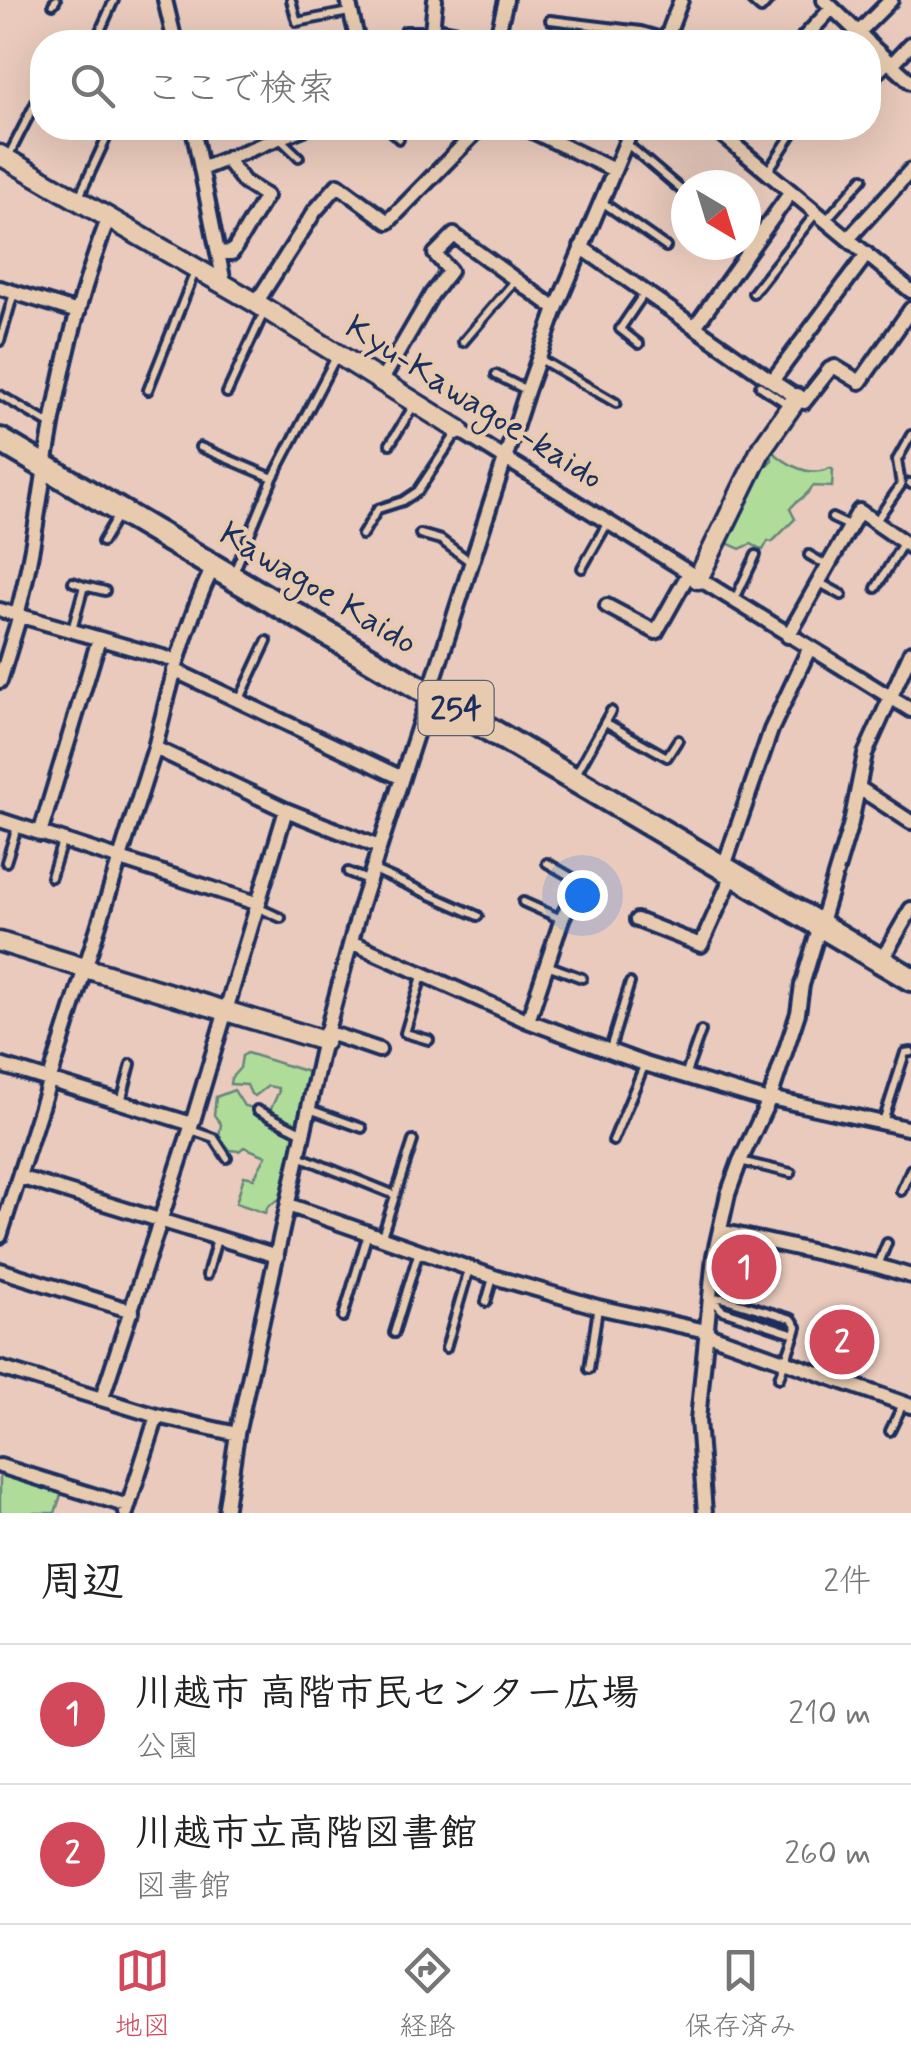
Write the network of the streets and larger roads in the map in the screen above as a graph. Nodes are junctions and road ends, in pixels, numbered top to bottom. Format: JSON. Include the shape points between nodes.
{"nodes":[{"id":1,"x":165,"y":0,"type":"edge"},
{"id":2,"x":435,"y":0,"type":"edge"},
{"id":3,"x":681,"y":0,"type":"edge"},
{"id":4,"x":891,"y":0,"type":"edge"},
{"id":5,"x":501,"y":1,"type":"edge"},
{"id":6,"x":828,"y":4,"type":"edge"},
{"id":7,"x":171,"y":30,"type":"edge"},
{"id":8,"x":432,"y":30,"type":"edge"},
{"id":9,"x":496,"y":30,"type":"edge"},
{"id":10,"x":670,"y":30,"type":"edge"},
{"id":11,"x":810,"y":30,"type":"edge"},
{"id":12,"x":855,"y":30,"type":"edge"},
{"id":13,"x":872,"y":30,"type":"edge"},
{"id":14,"x":911,"y":44,"type":"edge"},
{"id":15,"x":881,"y":55,"type":"edge"},
{"id":16,"x":890,"y":63,"type":"junction"},
{"id":17,"x":881,"y":70,"type":"edge"},
{"id":18,"x":911,"y":82,"type":"edge"},
{"id":19,"x":195,"y":140,"type":"edge"},
{"id":20,"x":274,"y":140,"type":"edge"},
{"id":21,"x":468,"y":140,"type":"edge"},
{"id":22,"x":554,"y":140,"type":"edge"},
{"id":23,"x":627,"y":140,"type":"edge"},
{"id":24,"x":740,"y":140,"type":"edge"},
{"id":25,"x":3,"y":157,"type":"edge"},
{"id":26,"x":227,"y":160,"type":"junction"},
{"id":27,"x":201,"y":169,"type":"junction"},
{"id":28,"x":614,"y":170,"type":"junction"},
{"id":29,"x":911,"y":170,"type":"edge"},
{"id":30,"x":792,"y":190,"type":"junction"},
{"id":31,"x":108,"y":217,"type":"junction"},
{"id":32,"x":848,"y":239,"type":"junction"},
{"id":33,"x":581,"y":248,"type":"junction"},
{"id":34,"x":218,"y":252,"type":"junction"},
{"id":35,"x":866,"y":254,"type":"junction"},
{"id":36,"x":224,"y":284,"type":"junction"},
{"id":37,"x":7,"y":290,"type":"edge"},
{"id":38,"x":911,"y":290,"type":"edge"},
{"id":39,"x":261,"y":306,"type":"junction"},
{"id":40,"x":556,"y":309,"type":"junction"},
{"id":41,"x":911,"y":309,"type":"edge"},
{"id":42,"x":78,"y":312,"type":"junction"},
{"id":43,"x":696,"y":325,"type":"junction"},
{"id":44,"x":382,"y":380,"type":"junction"},
{"id":45,"x":766,"y":384,"type":"junction"},
{"id":46,"x":793,"y":407,"type":"junction"},
{"id":47,"x":459,"y":430,"type":"joint"},
{"id":48,"x":0,"y":440,"type":"edge"},
{"id":49,"x":505,"y":460,"type":"junction"},
{"id":50,"x":46,"y":465,"type":"junction"},
{"id":51,"x":907,"y":544,"type":"edge"},
{"id":52,"x":223,"y":571,"type":"junction"},
{"id":53,"x":693,"y":576,"type":"junction"},
{"id":54,"x":608,"y":606,"type":"dead end"},
{"id":55,"x":0,"y":610,"type":"edge"},
{"id":56,"x":19,"y":615,"type":"junction"},
{"id":57,"x":788,"y":636,"type":"junction"},
{"id":58,"x":99,"y":639,"type":"junction"},
{"id":59,"x":809,"y":649,"type":"junction"},
{"id":60,"x":911,"y":652,"type":"edge"},
{"id":61,"x":175,"y":666,"type":"junction"},
{"id":62,"x":0,"y":681,"type":"edge"},
{"id":63,"x":429,"y":692,"type":"junction"},
{"id":64,"x":891,"y":698,"type":"junction"},
{"id":65,"x":911,"y":710,"type":"edge"},
{"id":66,"x":155,"y":748,"type":"junction"},
{"id":67,"x":402,"y":778,"type":"junction"},
{"id":68,"x":859,"y":788,"type":"junction"},
{"id":69,"x":286,"y":810,"type":"junction"},
{"id":70,"x":0,"y":820,"type":"edge"},
{"id":71,"x":911,"y":822,"type":"edge"},
{"id":72,"x":40,"y":834,"type":"junction"},
{"id":73,"x":378,"y":847,"type":"junction"},
{"id":74,"x":119,"y":858,"type":"junction"},
{"id":75,"x":729,"y":869,"type":"junction"},
{"id":76,"x":580,"y":882,"type":"road end"},
{"id":77,"x":258,"y":906,"type":"junction"},
{"id":78,"x":911,"y":908,"type":"edge"},
{"id":79,"x":637,"y":920,"type":"dead end"},
{"id":80,"x":822,"y":925,"type":"junction"},
{"id":81,"x":0,"y":942,"type":"edge"},
{"id":82,"x":351,"y":942,"type":"junction"},
{"id":83,"x":881,"y":960,"type":"junction"},
{"id":84,"x":83,"y":968,"type":"junction"},
{"id":85,"x":911,"y":979,"type":"edge"},
{"id":86,"x":224,"y":1010,"type":"junction"},
{"id":87,"x":528,"y":1021,"type":"junction"},
{"id":88,"x":325,"y":1037,"type":"junction"},
{"id":89,"x":379,"y":1050,"type":"dead end"},
{"id":90,"x":0,"y":1064,"type":"edge"},
{"id":91,"x":49,"y":1080,"type":"junction"},
{"id":92,"x":769,"y":1100,"type":"junction"},
{"id":93,"x":191,"y":1127,"type":"junction"},
{"id":94,"x":911,"y":1128,"type":"edge"},
{"id":95,"x":19,"y":1177,"type":"junction"},
{"id":96,"x":288,"y":1206,"type":"junction"},
{"id":97,"x":161,"y":1220,"type":"junction"},
{"id":98,"x":720,"y":1231,"type":"junction"},
{"id":99,"x":0,"y":1236,"type":"edge"},
{"id":100,"x":277,"y":1256,"type":"junction"},
{"id":101,"x":0,"y":1270,"type":"edge"},
{"id":102,"x":911,"y":1276,"type":"edge"},
{"id":103,"x":132,"y":1311,"type":"junction"},
{"id":104,"x":705,"y":1332,"type":"junction"},
{"id":105,"x":0,"y":1368,"type":"edge"},
{"id":106,"x":102,"y":1398,"type":"junction"},
{"id":107,"x":907,"y":1404,"type":"edge"},
{"id":108,"x":157,"y":1416,"type":"junction"},
{"id":109,"x":237,"y":1434,"type":"junction"},
{"id":110,"x":0,"y":1466,"type":"edge"},
{"id":111,"x":128,"y":1510,"type":"edge"},
{"id":112,"x":225,"y":1513,"type":"edge"},
{"id":113,"x":705,"y":1513,"type":"edge"}],
"edges":[{"from":1,"to":7,"type":"street"},
{"from":2,"to":8,"type":"street"},
{"from":3,"to":10,"type":"street"},
{"from":4,"to":13,"type":"street"},
{"from":5,"to":9,"type":"street"},
{"from":6,"to":11,"type":"street"},
{"from":6,"to":12,"type":"street"},
{"from":14,"to":16,"type":"street"},
{"from":15,"to":16,"type":"street"},
{"from":16,"to":17,"type":"street"},
{"from":16,"to":18,"type":"street"},
{"from":19,"to":27,"type":"street"},
{"from":20,"to":26,"type":"street"},
{"from":21,"to":39,"type":"street","via":[[388,222],[338,186],[307,223]]},
{"from":22,"to":28,"type":"street"},
{"from":23,"to":28,"type":"street"},
{"from":24,"to":30,"type":"street"},
{"from":25,"to":31,"type":"street","name":"Kyu-Kawagoe-kaido"},
{"from":26,"to":27,"type":"street"},
{"from":26,"to":34,"type":"street","via":[[266,196],[232,253]]},
{"from":27,"to":34,"type":"street"},
{"from":28,"to":33,"type":"street"},
{"from":29,"to":32,"type":"street"},
{"from":30,"to":32,"type":"street"},
{"from":30,"to":43,"type":"street"},
{"from":31,"to":36,"type":"street","name":"Kyu-Kawagoe-kaido"},
{"from":31,"to":42,"type":"street"},
{"from":32,"to":35,"type":"street"},
{"from":33,"to":40,"type":"street"},
{"from":33,"to":43,"type":"street"},
{"from":34,"to":36,"type":"street"},
{"from":35,"to":38,"type":"street"},
{"from":35,"to":45,"type":"street"},
{"from":36,"to":39,"type":"street","name":"Kyu-Kawagoe-kaido"},
{"from":37,"to":42,"type":"street"},
{"from":39,"to":44,"type":"street","name":"Kyu-Kawagoe-kaido"},
{"from":40,"to":44,"type":"street","via":[[454,235],[435,254],[450,272]]},
{"from":40,"to":49,"type":"street"},
{"from":41,"to":46,"type":"street","via":[[860,382],[830,368]]},
{"from":42,"to":50,"type":"street"},
{"from":43,"to":45,"type":"street"},
{"from":44,"to":47,"type":"street","name":"Kyu-Kawagoe-kaido"},
{"from":45,"to":46,"type":"street"},
{"from":46,"to":53,"type":"street","via":[[747,462]]},
{"from":47,"to":49,"type":"street","name":"Kyu-Kawagoe-kaido"},
{"from":48,"to":50,"type":"highway","name":"Kawagoe Kaido","number":"254"},
{"from":49,"to":53,"type":"street","name":"Kyu-Kawagoe-kaido"},
{"from":49,"to":63,"type":"street"},
{"from":50,"to":52,"type":"highway","name":"Kawagoe Kaido","number":"254"},
{"from":50,"to":56,"type":"street"},
{"from":51,"to":57,"type":"street","via":[[858,512]]},
{"from":52,"to":61,"type":"street"},
{"from":52,"to":63,"type":"highway","name":"Kawagoe Kaido","number":"254"},
{"from":53,"to":54,"type":"street","via":[[656,632]]},
{"from":53,"to":57,"type":"street","name":"Kyu-Kawagoe-kaido"},
{"from":55,"to":56,"type":"street"},
{"from":56,"to":58,"type":"street"},
{"from":56,"to":62,"type":"street"},
{"from":57,"to":59,"type":"street","name":"Kyu-Kawagoe-kaido"},
{"from":58,"to":61,"type":"street"},
{"from":58,"to":72,"type":"street"},
{"from":59,"to":64,"type":"street","name":"Kyu-Kawagoe-kaido"},
{"from":59,"to":75,"type":"street","via":[[771,730]]},
{"from":60,"to":64,"type":"street"},
{"from":61,"to":66,"type":"street"},
{"from":61,"to":67,"type":"street"},
{"from":63,"to":67,"type":"street"},
{"from":63,"to":75,"type":"highway","name":"Kawagoe Kaido","number":"254"},
{"from":64,"to":65,"type":"street","name":"Kyu-Kawagoe-kaido"},
{"from":64,"to":68,"type":"street"},
{"from":66,"to":69,"type":"street"},
{"from":66,"to":74,"type":"street"},
{"from":67,"to":73,"type":"street"},
{"from":68,"to":71,"type":"street"},
{"from":68,"to":80,"type":"street"},
{"from":69,"to":73,"type":"street"},
{"from":69,"to":77,"type":"street"},
{"from":70,"to":72,"type":"street"},
{"from":72,"to":74,"type":"street"},
{"from":73,"to":82,"type":"street"},
{"from":74,"to":77,"type":"street"},
{"from":74,"to":84,"type":"street"},
{"from":75,"to":79,"type":"street","via":[[702,945]]},
{"from":75,"to":80,"type":"highway","name":"Kawagoe Kaido","number":"254"},
{"from":76,"to":87,"type":"street"},
{"from":77,"to":86,"type":"street"},
{"from":78,"to":83,"type":"street"},
{"from":80,"to":83,"type":"highway","name":"Kawagoe Kaido","number":"254"},
{"from":80,"to":92,"type":"street"},
{"from":81,"to":84,"type":"street"},
{"from":82,"to":87,"type":"street"},
{"from":82,"to":88,"type":"street"},
{"from":83,"to":85,"type":"highway","name":"Kawagoe Kaido","number":"254"},
{"from":84,"to":86,"type":"street"},
{"from":84,"to":91,"type":"street"},
{"from":86,"to":88,"type":"street"},
{"from":86,"to":93,"type":"street"},
{"from":87,"to":92,"type":"street"},
{"from":88,"to":89,"type":"street"},
{"from":88,"to":96,"type":"street"},
{"from":90,"to":91,"type":"street"},
{"from":91,"to":93,"type":"street"},
{"from":91,"to":95,"type":"street"},
{"from":92,"to":94,"type":"street"},
{"from":92,"to":98,"type":"street","via":[[740,1161]]},
{"from":93,"to":97,"type":"street"},
{"from":95,"to":97,"type":"street"},
{"from":95,"to":99,"type":"street"},
{"from":96,"to":100,"type":"street"},
{"from":96,"to":104,"type":"street","via":[[494,1277]]},
{"from":97,"to":100,"type":"street"},
{"from":97,"to":103,"type":"street"},
{"from":98,"to":102,"type":"street"},
{"from":98,"to":104,"type":"street"},
{"from":100,"to":109,"type":"street"},
{"from":101,"to":103,"type":"street"},
{"from":103,"to":106,"type":"street"},
{"from":104,"to":107,"type":"street"},
{"from":104,"to":113,"type":"street","via":[[698,1420]]},
{"from":105,"to":106,"type":"street"},
{"from":106,"to":108,"type":"street"},
{"from":108,"to":109,"type":"street"},
{"from":108,"to":111,"type":"street"},
{"from":109,"to":112,"type":"street"},
{"from":110,"to":111,"type":"street"}]}
